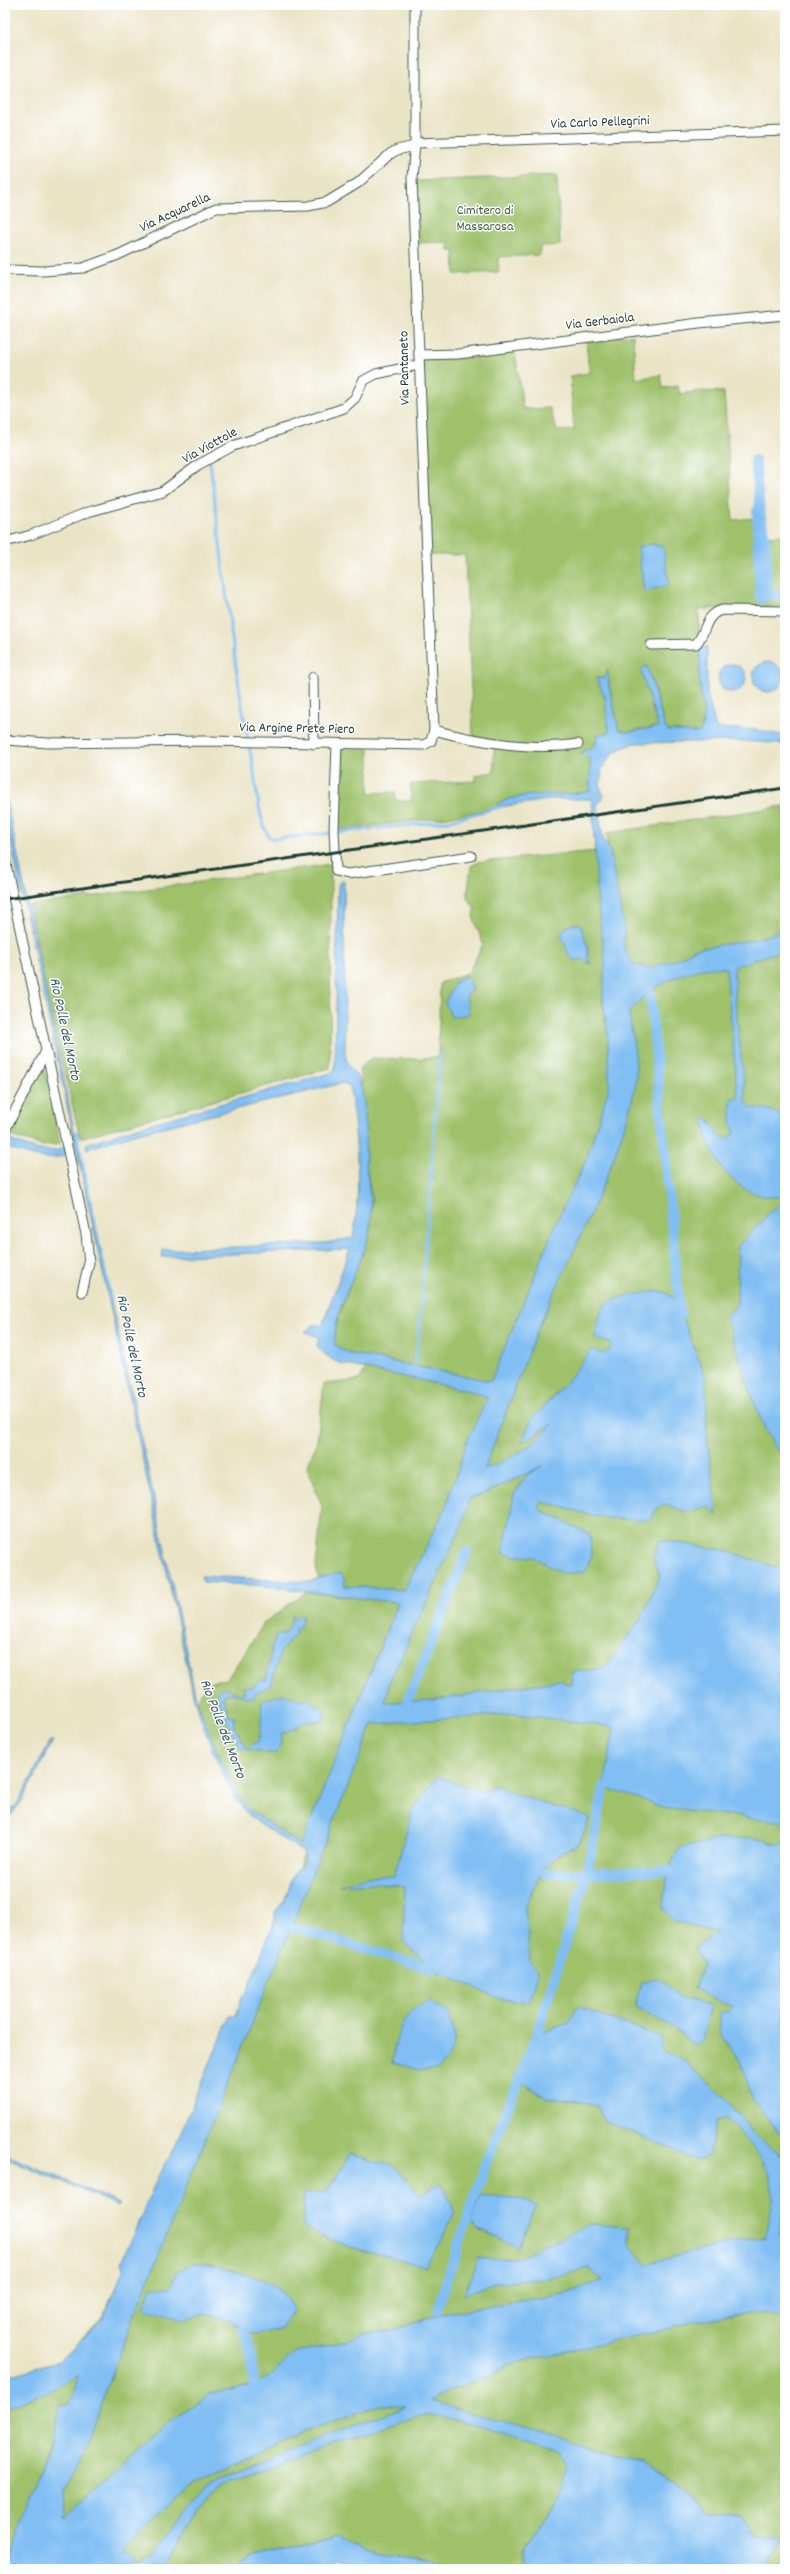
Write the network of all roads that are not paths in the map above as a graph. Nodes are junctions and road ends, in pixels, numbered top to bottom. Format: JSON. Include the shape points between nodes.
{"nodes":[{"id":1,"x":415,"y":5,"type":"edge"},
{"id":2,"x":785,"y":131,"type":"edge"},
{"id":3,"x":415,"y":145,"type":"junction"},
{"id":4,"x":5,"y":270,"type":"edge"},
{"id":5,"x":785,"y":315,"type":"edge"},
{"id":6,"x":418,"y":360,"type":"junction"},
{"id":7,"x":5,"y":542,"type":"edge"},
{"id":8,"x":785,"y":611,"type":"edge"},
{"id":9,"x":651,"y":645,"type":"dead end"},
{"id":10,"x":313,"y":677,"type":"dead end"},
{"id":11,"x":434,"y":730,"type":"junction"},
{"id":12,"x":5,"y":740,"type":"edge"},
{"id":13,"x":314,"y":744,"type":"junction"},
{"id":14,"x":337,"y":744,"type":"junction"},
{"id":15,"x":578,"y":744,"type":"dead end"},
{"id":16,"x":471,"y":856,"type":"dead end"},
{"id":17,"x":5,"y":860,"type":"edge"},
{"id":18,"x":46,"y":1051,"type":"junction"},
{"id":19,"x":5,"y":1130,"type":"edge"},
{"id":20,"x":82,"y":1292,"type":"dead end"}],
"edges":[{"from":1,"to":3,"type":"street","name":"Via Pantaneto"},
{"from":2,"to":3,"type":"street","name":"Via Carlo Pellegrini","via":[[630,134]]},
{"from":3,"to":4,"type":"street","name":"Via Acquarella","via":[[390,154],[358,183],[327,202],[308,206],[216,208],[118,255],[83,268]]},
{"from":3,"to":6,"type":"street","name":"Via Pantaneto","via":[[412,178],[418,295]]},
{"from":5,"to":6,"type":"street","name":"Via Gerbaiola","via":[[699,323]]},
{"from":6,"to":7,"type":"street","name":"Via Viottole","via":[[363,381],[355,398],[344,408],[233,446],[198,465],[163,491],[88,512],[31,535]]},
{"from":6,"to":11,"type":"street","name":"Via Pantaneto"},
{"from":8,"to":9,"type":"street","via":[[722,610],[708,618],[702,638],[696,644]]},
{"from":10,"to":13,"type":"street"},
{"from":11,"to":14,"type":"street","name":"Via Argine Prete Piero","via":[[431,741],[424,745]]},
{"from":11,"to":15,"type":"street","via":[[484,742],[554,746]]},
{"from":12,"to":13,"type":"street","name":"Via Argine Prete Piero","via":[[48,743]]},
{"from":13,"to":14,"type":"street","name":"Via Argine Prete Piero"},
{"from":14,"to":16,"type":"street","via":[[334,834],[336,871],[348,874]]},
{"from":17,"to":18,"type":"street"},
{"from":18,"to":19,"type":"street"},
{"from":18,"to":20,"type":"street","via":[[86,1234],[89,1263]]}]}
